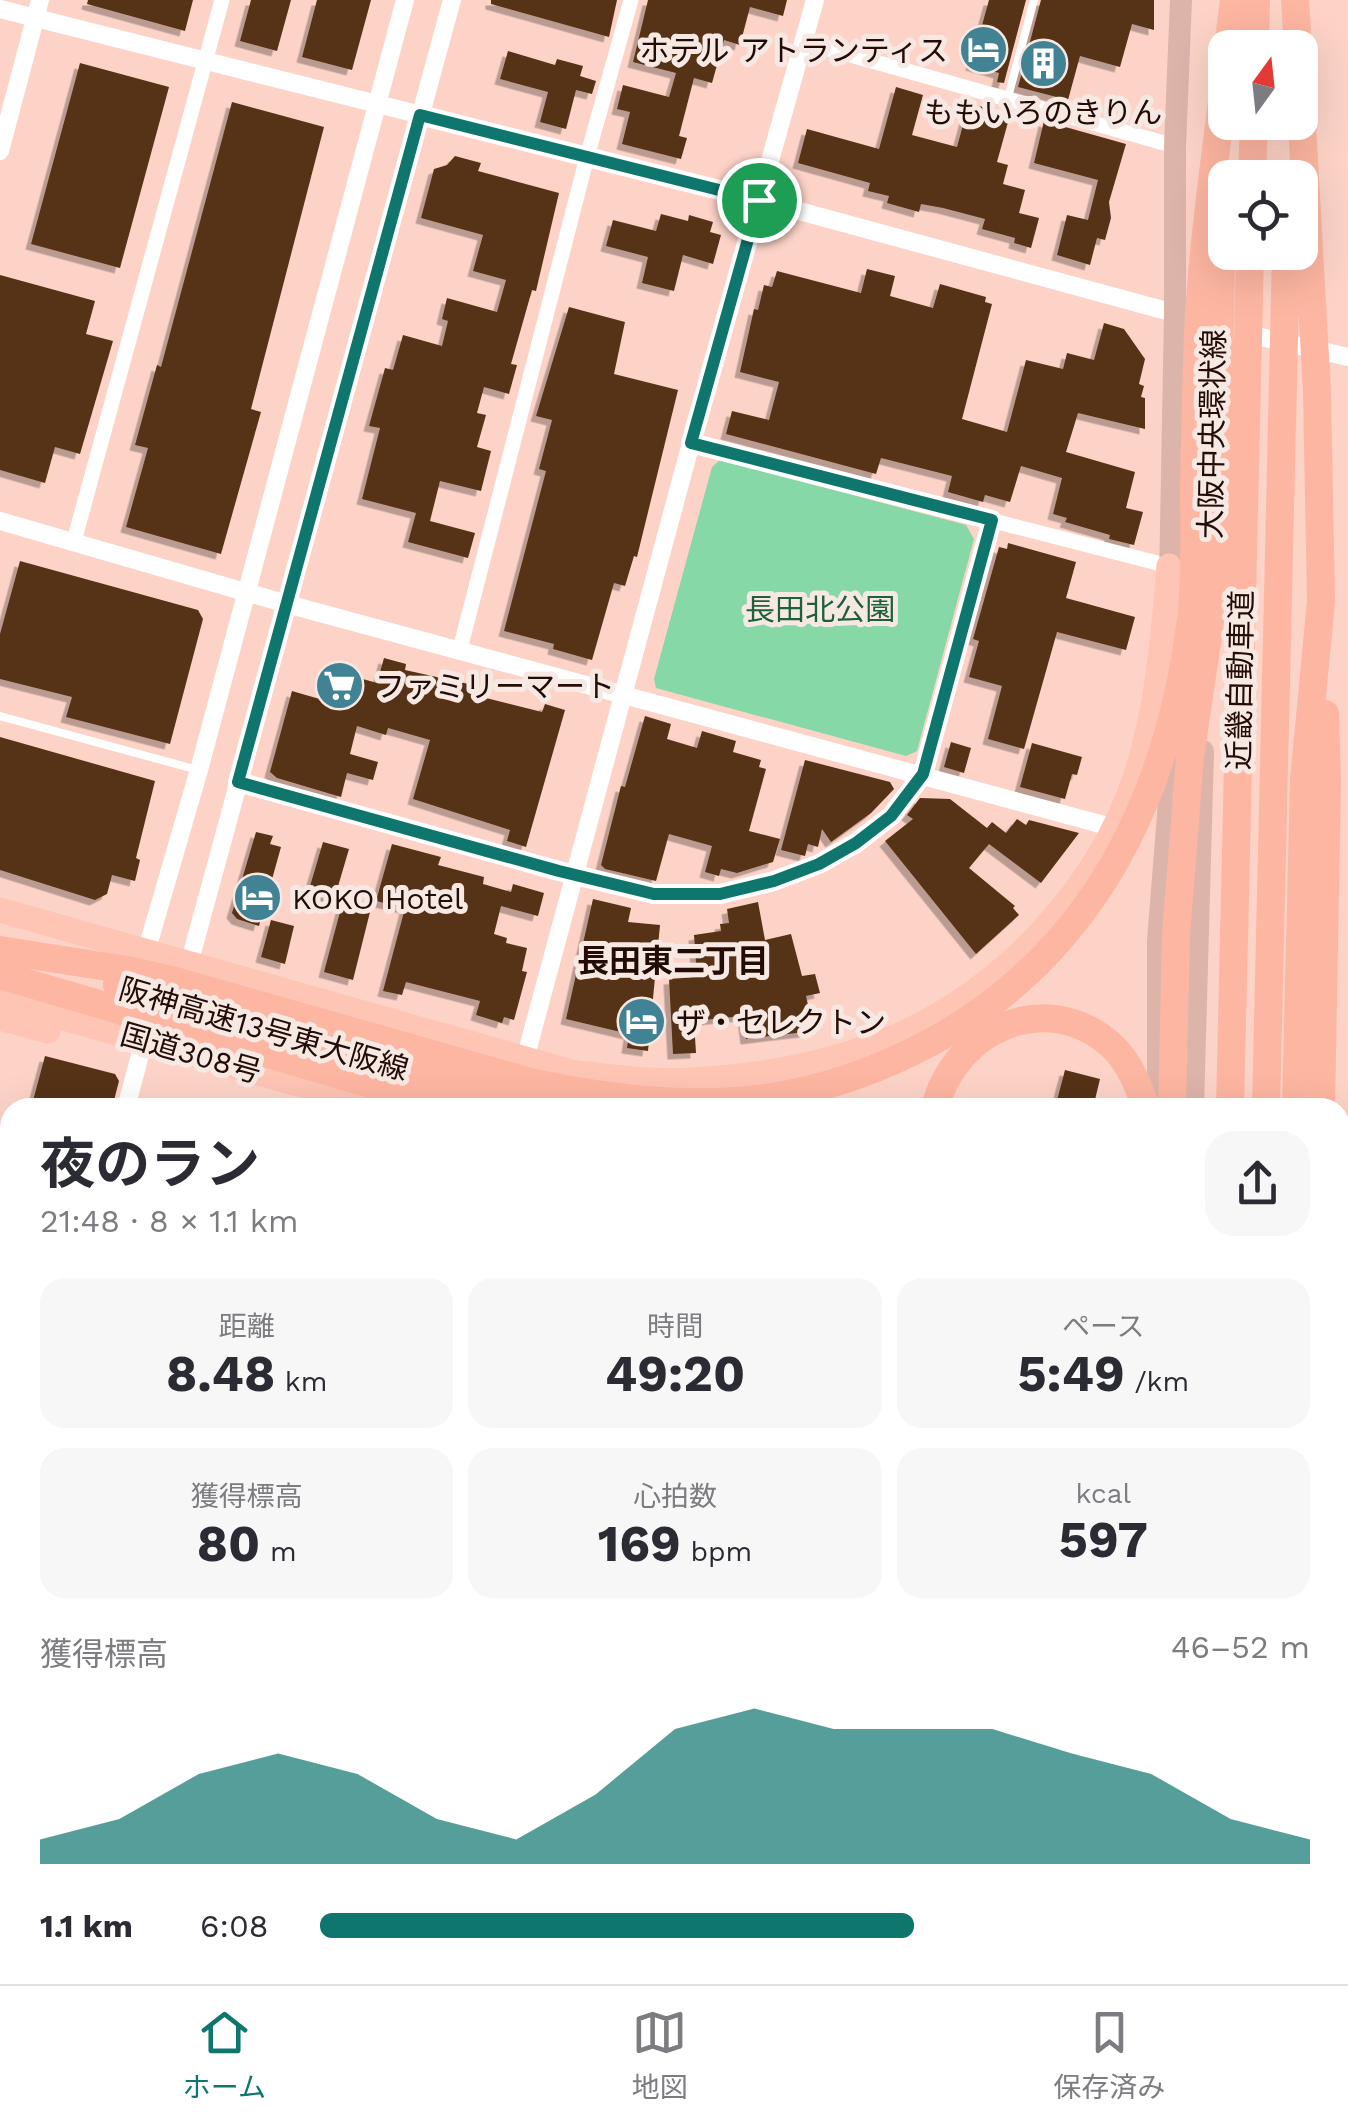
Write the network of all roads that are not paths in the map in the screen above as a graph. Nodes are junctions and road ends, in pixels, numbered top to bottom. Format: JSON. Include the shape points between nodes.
{"nodes":[{"id":1,"x":222,"y":0,"type":"edge"},
{"id":2,"x":405,"y":0,"type":"edge"},
{"id":3,"x":452,"y":0,"type":"edge"},
{"id":4,"x":631,"y":0,"type":"edge"},
{"id":5,"x":815,"y":0,"type":"edge"},
{"id":6,"x":1034,"y":0,"type":"edge"},
{"id":7,"x":1181,"y":0,"type":"edge"},
{"id":8,"x":1191,"y":0,"type":"edge"},
{"id":9,"x":1224,"y":0,"type":"edge"},
{"id":10,"x":1234,"y":0,"type":"edge"},
{"id":11,"x":1256,"y":0,"type":"edge"},
{"id":12,"x":1294,"y":0,"type":"edge"},
{"id":13,"x":0,"y":9,"type":"edge"},
{"id":14,"x":37,"y":9,"type":"edge"},
{"id":15,"x":1230,"y":30,"type":"edge"},
{"id":16,"x":1255,"y":30,"type":"edge"},
{"id":17,"x":1294,"y":30,"type":"edge"},
{"id":18,"x":804,"y":42,"type":"junction"},
{"id":19,"x":1180,"y":52,"type":"junction"},
{"id":20,"x":206,"y":59,"type":"junction"},
{"id":21,"x":1007,"y":99,"type":"junction"},
{"id":22,"x":377,"y":103,"type":"junction"},
{"id":23,"x":420,"y":115,"type":"junction"},
{"id":24,"x":1218,"y":140,"type":"edge"},
{"id":25,"x":1224,"y":140,"type":"edge"},
{"id":26,"x":1303,"y":140,"type":"edge"},
{"id":27,"x":1175,"y":146,"type":"junction"},
{"id":28,"x":0,"y":151,"type":"edge"},
{"id":29,"x":587,"y":157,"type":"junction"},
{"id":30,"x":759,"y":200,"type":"junction"},
{"id":31,"x":1250,"y":270,"type":"edge"},
{"id":32,"x":1286,"y":270,"type":"edge"},
{"id":33,"x":1176,"y":313,"type":"junction"},
{"id":34,"x":1215,"y":327,"type":"junction"},
{"id":35,"x":1348,"y":357,"type":"edge"},
{"id":36,"x":691,"y":443,"type":"junction"},
{"id":37,"x":992,"y":520,"type":"junction"},
{"id":38,"x":0,"y":521,"type":"edge"},
{"id":39,"x":74,"y":541,"type":"junction"},
{"id":40,"x":1169,"y":566,"type":"junction"},
{"id":41,"x":246,"y":592,"type":"junction"},
{"id":42,"x":1321,"y":601,"type":"junction"},
{"id":43,"x":287,"y":604,"type":"junction"},
{"id":44,"x":460,"y":649,"type":"junction"},
{"id":45,"x":625,"y":694,"type":"junction"},
{"id":46,"x":0,"y":716,"type":"edge"},
{"id":47,"x":199,"y":770,"type":"junction"},
{"id":48,"x":923,"y":774,"type":"junction"},
{"id":49,"x":238,"y":782,"type":"junction"},
{"id":50,"x":1115,"y":828,"type":"junction"},
{"id":51,"x":576,"y":875,"type":"junction"},
{"id":52,"x":0,"y":910,"type":"edge"},
{"id":53,"x":0,"y":949,"type":"edge"},
{"id":54,"x":146,"y":952,"type":"junction"},
{"id":55,"x":190,"y":964,"type":"junction"},
{"id":56,"x":0,"y":976,"type":"edge"},
{"id":57,"x":138,"y":982,"type":"junction"},
{"id":58,"x":180,"y":994,"type":"junction"},
{"id":59,"x":0,"y":1000,"type":"edge"},
{"id":60,"x":0,"y":1018,"type":"edge"},
{"id":61,"x":122,"y":1034,"type":"junction"},
{"id":62,"x":165,"y":1046,"type":"junction"},
{"id":63,"x":140,"y":1055,"type":"junction"},
{"id":64,"x":570,"y":1072,"type":"junction"},
{"id":65,"x":530,"y":1084,"type":"edge"},
{"id":66,"x":129,"y":1098,"type":"edge"},
{"id":67,"x":296,"y":1098,"type":"edge"},
{"id":68,"x":347,"y":1098,"type":"edge"},
{"id":69,"x":364,"y":1098,"type":"edge"},
{"id":70,"x":418,"y":1098,"type":"edge"},
{"id":71,"x":564,"y":1098,"type":"edge"},
{"id":72,"x":582,"y":1098,"type":"edge"},
{"id":73,"x":617,"y":1098,"type":"edge"},
{"id":74,"x":678,"y":1098,"type":"edge"},
{"id":75,"x":754,"y":1098,"type":"edge"},
{"id":76,"x":939,"y":1098,"type":"edge"},
{"id":77,"x":1142,"y":1098,"type":"edge"},
{"id":78,"x":1158,"y":1098,"type":"edge"},
{"id":79,"x":1172,"y":1098,"type":"edge"},
{"id":80,"x":1193,"y":1098,"type":"edge"},
{"id":81,"x":1230,"y":1098,"type":"edge"},
{"id":82,"x":1266,"y":1098,"type":"edge"},
{"id":83,"x":1296,"y":1098,"type":"edge"},
{"id":84,"x":1321,"y":1098,"type":"edge"}],
"edges":[{"from":1,"to":20,"type":"street"},
{"from":2,"to":22,"type":"street"},
{"from":3,"to":23,"type":"street"},
{"from":4,"to":29,"type":"street"},
{"from":5,"to":18,"type":"street"},
{"from":6,"to":21,"type":"lane"},
{"from":7,"to":19,"type":"main road"},
{"from":8,"to":19,"type":"main road"},
{"from":9,"to":34,"type":"main road","name":"大阪中央環状線"},
{"from":10,"to":15,"type":"highway"},
{"from":11,"to":16,"type":"highway"},
{"from":12,"to":17,"type":"highway"},
{"from":13,"to":14,"type":"street"},
{"from":14,"to":20,"type":"street"},
{"from":14,"to":28,"type":"street"},
{"from":18,"to":21,"type":"street"},
{"from":18,"to":30,"type":"street"},
{"from":19,"to":27,"type":"main road"},
{"from":20,"to":22,"type":"street"},
{"from":20,"to":39,"type":"street"},
{"from":21,"to":27,"type":"street"},
{"from":22,"to":23,"type":"street"},
{"from":22,"to":41,"type":"street"},
{"from":23,"to":29,"type":"street"},
{"from":23,"to":43,"type":"street"},
{"from":24,"to":75,"type":"highway","via":[[1198,326],[1191,619],[1162,757],[1131,837],[1052,948],[984,1009],[874,1069]]},
{"from":25,"to":79,"type":"highway","via":[[1216,581],[1190,758]]},
{"from":26,"to":42,"type":"highway"},
{"from":27,"to":33,"type":"main road"},
{"from":29,"to":30,"type":"street"},
{"from":29,"to":44,"type":"street"},
{"from":30,"to":33,"type":"street"},
{"from":30,"to":36,"type":"street"},
{"from":31,"to":81,"type":"highway","name":"近畿自動車道"},
{"from":32,"to":82,"type":"highway","name":"近畿自動車道"},
{"from":33,"to":34,"type":"street"},
{"from":33,"to":40,"type":"main road"},
{"from":34,"to":35,"type":"street"},
{"from":34,"to":80,"type":"main road","name":"大阪中央環状線"},
{"from":36,"to":37,"type":"street"},
{"from":36,"to":45,"type":"street"},
{"from":37,"to":40,"type":"street"},
{"from":37,"to":48,"type":"street"},
{"from":38,"to":39,"type":"street"},
{"from":39,"to":41,"type":"street"},
{"from":40,"to":50,"type":"highway","via":[[1148,735]]},
{"from":40,"to":78,"type":"main road","via":[[1174,726],[1158,941]]},
{"from":41,"to":43,"type":"street"},
{"from":41,"to":47,"type":"street"},
{"from":42,"to":83,"type":"highway","via":[[1304,780]]},
{"from":42,"to":84,"type":"highway","via":[[1327,781]]},
{"from":43,"to":44,"type":"street"},
{"from":43,"to":49,"type":"street"},
{"from":44,"to":45,"type":"street"},
{"from":45,"to":48,"type":"street"},
{"from":45,"to":51,"type":"street"},
{"from":46,"to":47,"type":"lane"},
{"from":47,"to":54,"type":"street"},
{"from":48,"to":50,"type":"street"},
{"from":48,"to":51,"type":"street","via":[[891,816],[856,843],[774,881],[720,894],[654,894]]},
{"from":49,"to":51,"type":"street"},
{"from":49,"to":55,"type":"street"},
{"from":50,"to":64,"type":"highway","via":[[1082,883],[1031,943],[971,994],[890,1038],[814,1062],[689,1080]]},
{"from":51,"to":65,"type":"street"},
{"from":52,"to":54,"type":"highway"},
{"from":53,"to":57,"type":"highway","name":"国道308号"},
{"from":53,"to":65,"type":"highway","via":[[175,981]]},
{"from":54,"to":55,"type":"highway"},
{"from":54,"to":57,"type":"street"},
{"from":55,"to":58,"type":"street"},
{"from":55,"to":65,"type":"highway"},
{"from":56,"to":69,"type":"highway"},
{"from":56,"to":70,"type":"highway","name":"阪神高速13号東大阪線"},
{"from":57,"to":58,"type":"highway","name":"国道308号"},
{"from":57,"to":61,"type":"street"},
{"from":58,"to":62,"type":"street"},
{"from":58,"to":71,"type":"highway","name":"国道308号"},
{"from":59,"to":61,"type":"highway","name":"国道308号"},
{"from":60,"to":63,"type":"highway"},
{"from":61,"to":62,"type":"highway","name":"国道308号"},
{"from":61,"to":63,"type":"street"},
{"from":62,"to":63,"type":"street"},
{"from":62,"to":68,"type":"highway","name":"国道308号"},
{"from":63,"to":66,"type":"street"},
{"from":63,"to":67,"type":"highway"},
{"from":64,"to":65,"type":"highway"},
{"from":64,"to":74,"type":"highway"},
{"from":65,"to":72,"type":"highway"},
{"from":65,"to":73,"type":"highway"},
{"from":76,"to":77,"type":"highway","via":[[951,1067],[978,1038],[1041,1020],[1083,1028],[1114,1048]]}]}
